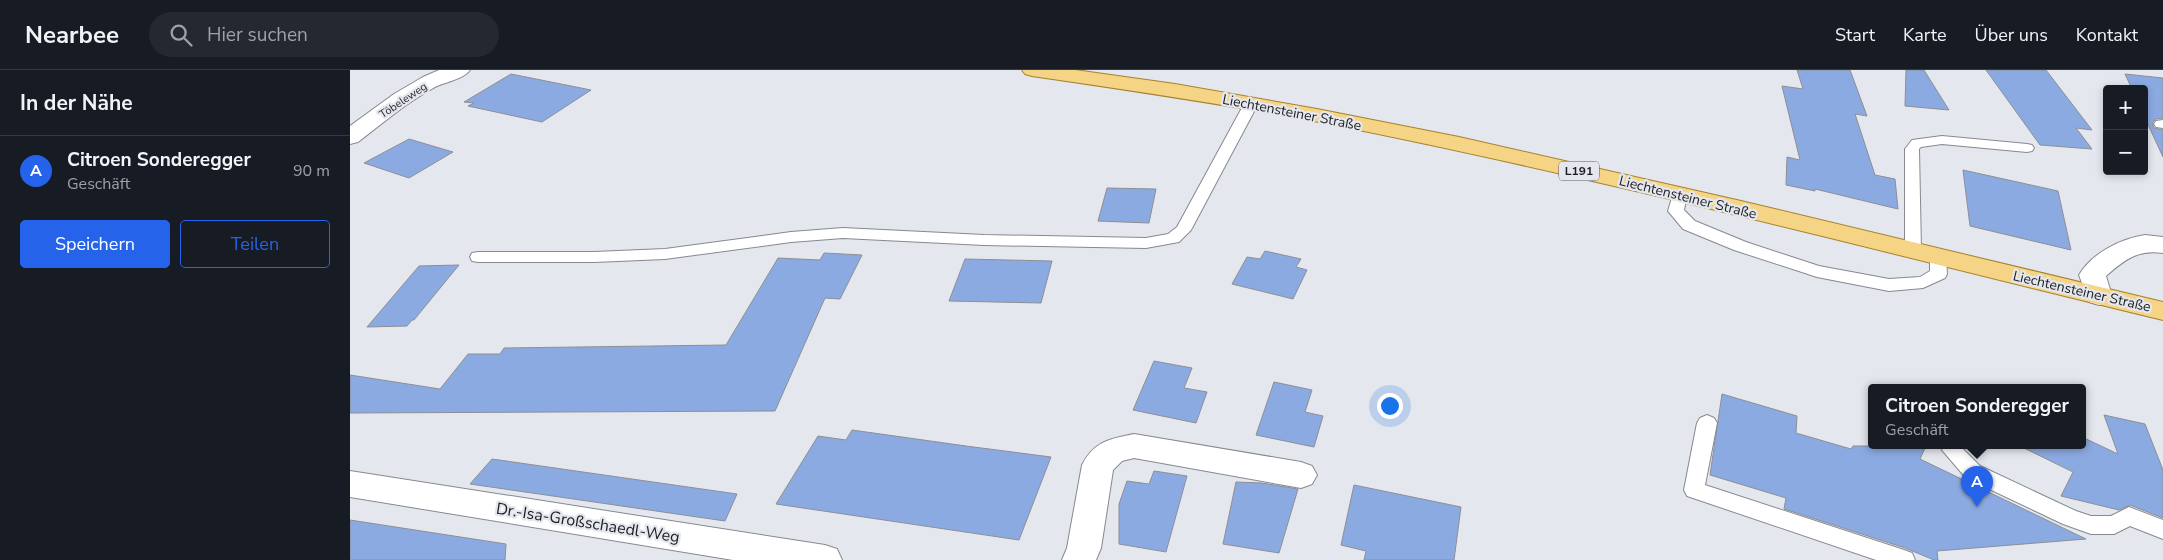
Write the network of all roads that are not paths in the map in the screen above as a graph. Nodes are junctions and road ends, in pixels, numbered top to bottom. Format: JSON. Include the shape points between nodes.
{"nodes":[{"id":1,"x":460,"y":70,"type":"edge"},
{"id":2,"x":1047,"y":71,"type":"edge"},
{"id":3,"x":1251,"y":104,"type":"junction"},
{"id":4,"x":350,"y":137,"type":"edge"},
{"id":5,"x":2027,"y":148,"type":"dead end"},
{"id":6,"x":1679,"y":194,"type":"junction"},
{"id":7,"x":2163,"y":245,"type":"edge"},
{"id":8,"x":1913,"y":252,"type":"junction"},
{"id":9,"x":478,"y":256,"type":"dead end"},
{"id":10,"x":1938,"y":257,"type":"junction"},
{"id":11,"x":2099,"y":296,"type":"junction"},
{"id":12,"x":2163,"y":310,"type":"edge"},
{"id":13,"x":1707,"y":423,"type":"dead end"},
{"id":14,"x":1952,"y":450,"type":"dead end"},
{"id":15,"x":1301,"y":475,"type":"dead end"},
{"id":16,"x":350,"y":484,"type":"edge"},
{"id":17,"x":2163,"y":530,"type":"edge"},
{"id":18,"x":825,"y":560,"type":"edge"},
{"id":19,"x":1079,"y":560,"type":"edge"},
{"id":20,"x":1904,"y":560,"type":"edge"}],
"edges":[{"from":1,"to":4,"type":"street","name":"Töbeleweg","via":[[422,86]]},
{"from":2,"to":3,"type":"main road","name":"Liechtensteiner Straße","number":"L191"},
{"from":3,"to":6,"type":"main road","name":"Liechtensteiner Straße","number":"L191","via":[[1516,157]]},
{"from":3,"to":9,"type":"lane","via":[[1183,230],[1173,238],[1146,243],[843,233],[665,254]]},
{"from":5,"to":8,"type":"lane","via":[[1942,140],[1917,143],[1912,149]]},
{"from":6,"to":8,"type":"main road","name":"Liechtensteiner Straße","number":"L191"},
{"from":6,"to":10,"type":"lane","via":[[1676,211],[1689,225],[1817,272],[1890,285],[1923,282],[1938,274]]},
{"from":7,"to":11,"type":"street","via":[[2144,243],[2098,268],[2092,275]]},
{"from":8,"to":10,"type":"main road","name":"Liechtensteiner Straße","number":"L191"},
{"from":10,"to":11,"type":"main road","name":"Liechtensteiner Straße","number":"L191"},
{"from":11,"to":12,"type":"main road","name":"Liechtensteiner Straße","number":"L191"},
{"from":13,"to":20,"type":"lane","via":[[1694,490]]},
{"from":14,"to":17,"type":"lane","via":[[1973,472],[2070,518],[2091,525],[2114,525],[2129,516]]},
{"from":15,"to":19,"type":"street","via":[[1134,446],[1112,451],[1098,465],[1084,548]]},
{"from":16,"to":18,"type":"street","name":"Dr.-Isa-Großschaedl-Weg"}]}
